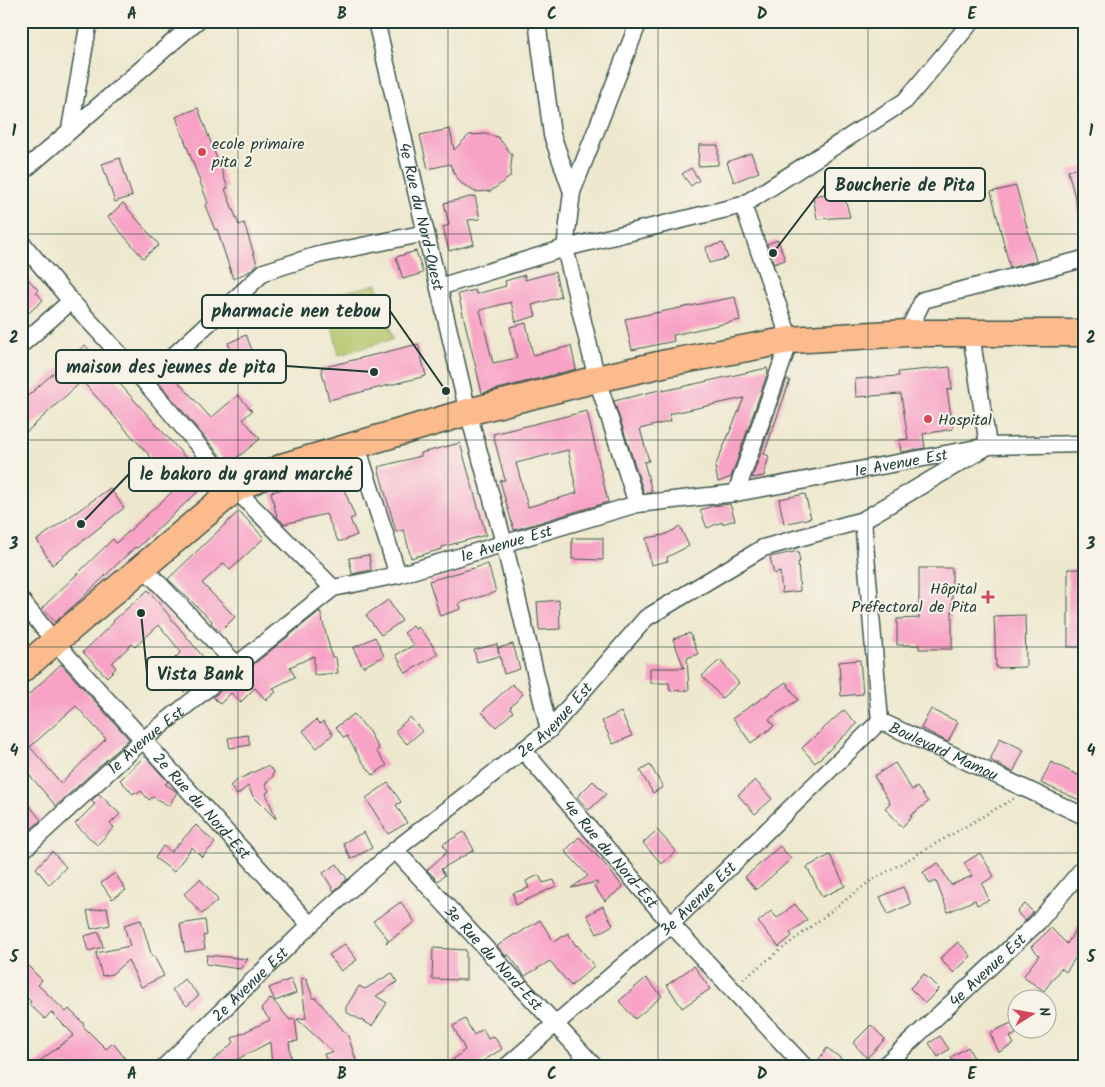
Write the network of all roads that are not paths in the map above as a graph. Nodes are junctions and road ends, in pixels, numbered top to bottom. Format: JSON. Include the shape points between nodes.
{"nodes":[{"id":1,"x":89,"y":21,"type":"edge"},
{"id":2,"x":197,"y":21,"type":"edge"},
{"id":3,"x":376,"y":21,"type":"edge"},
{"id":4,"x":537,"y":21,"type":"edge"},
{"id":5,"x":639,"y":21,"type":"edge"},
{"id":6,"x":972,"y":21,"type":"edge"},
{"id":7,"x":70,"y":129,"type":"junction"},
{"id":8,"x":21,"y":173,"type":"edge"},
{"id":9,"x":572,"y":192,"type":"junction"},
{"id":10,"x":743,"y":204,"type":"junction"},
{"id":11,"x":426,"y":233,"type":"junction"},
{"id":12,"x":21,"y":242,"type":"edge"},
{"id":13,"x":566,"y":248,"type":"junction"},
{"id":14,"x":1084,"y":259,"type":"edge"},
{"id":15,"x":439,"y":287,"type":"junction"},
{"id":16,"x":71,"y":302,"type":"junction"},
{"id":17,"x":907,"y":333,"type":"junction"},
{"id":18,"x":1084,"y":333,"type":"edge"},
{"id":19,"x":971,"y":334,"type":"junction"},
{"id":20,"x":790,"y":340,"type":"junction"},
{"id":21,"x":21,"y":345,"type":"edge"},
{"id":22,"x":597,"y":379,"type":"junction"},
{"id":23,"x":145,"y":382,"type":"junction"},
{"id":24,"x":468,"y":412,"type":"junction"},
{"id":25,"x":1084,"y":444,"type":"edge"},
{"id":26,"x":357,"y":446,"type":"junction"},
{"id":27,"x":988,"y":446,"type":"junction"},
{"id":28,"x":235,"y":489,"type":"junction"},
{"id":29,"x":736,"y":493,"type":"junction"},
{"id":30,"x":638,"y":504,"type":"junction"},
{"id":31,"x":863,"y":520,"type":"junction"},
{"id":32,"x":504,"y":543,"type":"junction"},
{"id":33,"x":143,"y":567,"type":"junction"},
{"id":34,"x":398,"y":575,"type":"junction"},
{"id":35,"x":333,"y":588,"type":"junction"},
{"id":36,"x":21,"y":600,"type":"edge"},
{"id":37,"x":54,"y":641,"type":"junction"},
{"id":38,"x":236,"y":665,"type":"junction"},
{"id":39,"x":21,"y":670,"type":"edge"},
{"id":40,"x":880,"y":721,"type":"junction"},
{"id":41,"x":549,"y":730,"type":"junction"},
{"id":42,"x":143,"y":740,"type":"junction"},
{"id":43,"x":523,"y":750,"type":"junction"},
{"id":44,"x":1084,"y":816,"type":"edge"},
{"id":45,"x":395,"y":850,"type":"junction"},
{"id":46,"x":21,"y":852,"type":"edge"},
{"id":47,"x":1084,"y":867,"type":"edge"},
{"id":48,"x":671,"y":924,"type":"junction"},
{"id":49,"x":310,"y":925,"type":"junction"},
{"id":50,"x":555,"y":1025,"type":"junction"},
{"id":51,"x":165,"y":1066,"type":"edge"},
{"id":52,"x":507,"y":1066,"type":"edge"},
{"id":53,"x":594,"y":1066,"type":"edge"},
{"id":54,"x":804,"y":1066,"type":"edge"},
{"id":55,"x":884,"y":1066,"type":"edge"}],
"edges":[{"from":1,"to":7,"type":"street"},
{"from":2,"to":7,"type":"street"},
{"from":3,"to":11,"type":"street","name":"4e Rue du Nord-Ouest"},
{"from":4,"to":9,"type":"street","via":[[552,135]]},
{"from":5,"to":9,"type":"street"},
{"from":6,"to":10,"type":"street","via":[[905,101]]},
{"from":7,"to":8,"type":"street"},
{"from":9,"to":13,"type":"street"},
{"from":10,"to":13,"type":"street"},
{"from":10,"to":20,"type":"street"},
{"from":11,"to":15,"type":"street","name":"4e Rue du Nord-Ouest"},
{"from":11,"to":23,"type":"street","via":[[327,253],[264,272]]},
{"from":12,"to":16,"type":"street"},
{"from":13,"to":15,"type":"street"},
{"from":13,"to":22,"type":"street"},
{"from":14,"to":17,"type":"street","via":[[923,300]]},
{"from":15,"to":24,"type":"street","name":"4e Rue du Nord-Ouest"},
{"from":16,"to":21,"type":"street"},
{"from":16,"to":23,"type":"street"},
{"from":17,"to":19,"type":"highway"},
{"from":17,"to":20,"type":"highway"},
{"from":18,"to":19,"type":"highway"},
{"from":19,"to":27,"type":"street"},
{"from":20,"to":22,"type":"highway"},
{"from":20,"to":29,"type":"street"},
{"from":22,"to":24,"type":"highway"},
{"from":22,"to":30,"type":"street"},
{"from":23,"to":28,"type":"street"},
{"from":24,"to":26,"type":"highway"},
{"from":24,"to":32,"type":"street"},
{"from":25,"to":27,"type":"street","name":"1e Avenue Est"},
{"from":26,"to":28,"type":"highway","via":[[285,466]]},
{"from":26,"to":34,"type":"street"},
{"from":27,"to":29,"type":"street","name":"1e Avenue Est"},
{"from":27,"to":31,"type":"street","name":"2e Avenue Est"},
{"from":28,"to":33,"type":"highway"},
{"from":28,"to":35,"type":"street"},
{"from":29,"to":30,"type":"street","name":"1e Avenue Est"},
{"from":30,"to":32,"type":"street","name":"1e Avenue Est"},
{"from":31,"to":40,"type":"street","name":"Boulevard Mamou"},
{"from":31,"to":41,"type":"street","name":"2e Avenue Est","via":[[762,548],[646,618]]},
{"from":32,"to":34,"type":"street","name":"1e Avenue Est"},
{"from":32,"to":41,"type":"street"},
{"from":33,"to":37,"type":"highway"},
{"from":33,"to":38,"type":"street"},
{"from":34,"to":35,"type":"street","name":"1e Avenue Est"},
{"from":35,"to":38,"type":"street","name":"1e Avenue Est"},
{"from":36,"to":37,"type":"street","name":"2e Rue du Nord-Est"},
{"from":37,"to":39,"type":"highway"},
{"from":37,"to":42,"type":"street","name":"2e Rue du Nord-Est"},
{"from":38,"to":42,"type":"street","name":"1e Avenue Est"},
{"from":40,"to":44,"type":"street","name":"Boulevard Mamou"},
{"from":40,"to":48,"type":"street","name":"3e Avenue Est"},
{"from":41,"to":43,"type":"street","name":"2e Avenue Est"},
{"from":42,"to":46,"type":"street","name":"1e Avenue Est"},
{"from":42,"to":49,"type":"street","name":"2e Rue du Nord-Est"},
{"from":43,"to":45,"type":"street","name":"2e Avenue Est"},
{"from":43,"to":48,"type":"street","name":"4e Rue du Nord-Est"},
{"from":45,"to":49,"type":"street","name":"2e Avenue Est"},
{"from":45,"to":50,"type":"street","name":"3e Rue du Nord-Est"},
{"from":47,"to":55,"type":"street","name":"4e Avenue Est","via":[[1038,922]]},
{"from":48,"to":50,"type":"street","name":"3e Avenue Est"},
{"from":48,"to":54,"type":"street","name":"4e Rue du Nord-Est"},
{"from":49,"to":51,"type":"street","name":"2e Avenue Est"},
{"from":50,"to":52,"type":"street","name":"3e Avenue Est"},
{"from":50,"to":53,"type":"street","name":"3e Rue du Nord-Est"}]}
